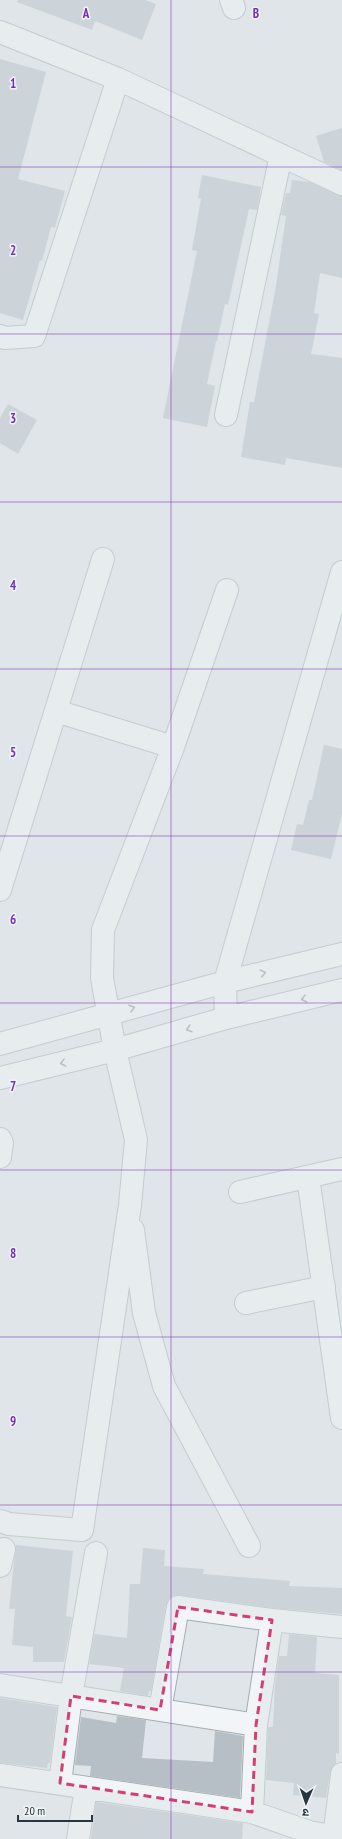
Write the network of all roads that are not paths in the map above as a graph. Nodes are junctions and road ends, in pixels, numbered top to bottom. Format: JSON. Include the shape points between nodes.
{"nodes":[{"id":1,"x":0,"y":32,"type":"edge"},
{"id":2,"x":118,"y":79,"type":"junction"},
{"id":3,"x":281,"y":155,"type":"junction"},
{"id":4,"x":342,"y":184,"type":"edge"},
{"id":5,"x":0,"y":336,"type":"edge"},
{"id":6,"x":226,"y":415,"type":"dead end"},
{"id":7,"x":103,"y":559,"type":"dead end"},
{"id":8,"x":342,"y":572,"type":"edge"},
{"id":9,"x":227,"y":590,"type":"dead end"},
{"id":10,"x":56,"y":711,"type":"junction"},
{"id":11,"x":173,"y":747,"type":"junction"},
{"id":12,"x":0,"y":890,"type":"edge"},
{"id":13,"x":342,"y":954,"type":"edge"},
{"id":14,"x":225,"y":982,"type":"junction"},
{"id":15,"x":342,"y":990,"type":"edge"},
{"id":16,"x":109,"y":1015,"type":"junction"},
{"id":17,"x":226,"y":1018,"type":"junction"},
{"id":18,"x":0,"y":1044,"type":"edge"},
{"id":19,"x":115,"y":1050,"type":"junction"},
{"id":20,"x":0,"y":1078,"type":"edge"},
{"id":21,"x":0,"y":1139,"type":"edge"},
{"id":22,"x":0,"y":1157,"type":"edge"},
{"id":23,"x":342,"y":1169,"type":"edge"},
{"id":24,"x":308,"y":1177,"type":"junction"},
{"id":25,"x":240,"y":1192,"type":"dead end"},
{"id":26,"x":130,"y":1205,"type":"junction"},
{"id":27,"x":324,"y":1287,"type":"junction"},
{"id":28,"x":246,"y":1303,"type":"dead end"},
{"id":29,"x":342,"y":1418,"type":"edge"},
{"id":30,"x":0,"y":1521,"type":"edge"},
{"id":31,"x":249,"y":1546,"type":"dead end"},
{"id":32,"x":96,"y":1553,"type":"dead end"},
{"id":33,"x":272,"y":1620,"type":"junction"},
{"id":34,"x":342,"y":1626,"type":"edge"},
{"id":35,"x":0,"y":1685,"type":"edge"},
{"id":36,"x":71,"y":1696,"type":"junction"},
{"id":37,"x":160,"y":1710,"type":"junction"},
{"id":38,"x":256,"y":1725,"type":"junction"},
{"id":39,"x":342,"y":1774,"type":"edge"},
{"id":40,"x":1,"y":1780,"type":"edge"},
{"id":41,"x":60,"y":1783,"type":"junction"},
{"id":42,"x":86,"y":1788,"type":"junction"},
{"id":43,"x":252,"y":1812,"type":"junction"},
{"id":44,"x":309,"y":1836,"type":"edge"},
{"id":45,"x":338,"y":1838,"type":"edge"},
{"id":46,"x":78,"y":1839,"type":"edge"}],
"edges":[{"from":1,"to":2,"type":"street"},
{"from":2,"to":3,"type":"street"},
{"from":2,"to":5,"type":"street","via":[[34,336]]},
{"from":3,"to":4,"type":"street"},
{"from":3,"to":6,"type":"street"},
{"from":7,"to":10,"type":"street"},
{"from":8,"to":14,"type":"street"},
{"from":9,"to":11,"type":"street"},
{"from":10,"to":11,"type":"street"},
{"from":10,"to":12,"type":"street"},
{"from":11,"to":16,"type":"street","via":[[103,930],[102,978]]},
{"from":14,"to":13,"type":"street","one_way":true},
{"from":16,"to":14,"type":"street","one_way":true},
{"from":14,"to":17,"type":"street"},
{"from":15,"to":17,"type":"street","one_way":true},
{"from":16,"to":18,"type":"street"},
{"from":16,"to":19,"type":"street"},
{"from":17,"to":19,"type":"street","one_way":true},
{"from":19,"to":20,"type":"street","one_way":true},
{"from":19,"to":26,"type":"street","via":[[136,1140]]},
{"from":21,"to":22,"type":"street"},
{"from":23,"to":24,"type":"street"},
{"from":24,"to":25,"type":"street"},
{"from":24,"to":27,"type":"street"},
{"from":26,"to":30,"type":"street","via":[[82,1530],[9,1524]]},
{"from":26,"to":31,"type":"street","via":[[144,1314],[164,1386]]},
{"from":27,"to":28,"type":"street"},
{"from":27,"to":29,"type":"street"},
{"from":32,"to":36,"type":"street"},
{"from":33,"to":34,"type":"street"},
{"from":33,"to":37,"type":"street","via":[[178,1607]]},
{"from":33,"to":38,"type":"street"},
{"from":35,"to":36,"type":"street"},
{"from":36,"to":37,"type":"street"},
{"from":36,"to":41,"type":"street"},
{"from":37,"to":38,"type":"street"},
{"from":38,"to":43,"type":"street"},
{"from":39,"to":45,"type":"street"},
{"from":40,"to":41,"type":"street"},
{"from":41,"to":42,"type":"street"},
{"from":42,"to":43,"type":"street"},
{"from":42,"to":46,"type":"street"},
{"from":43,"to":44,"type":"street"},
{"from":44,"to":45,"type":"street"}]}
